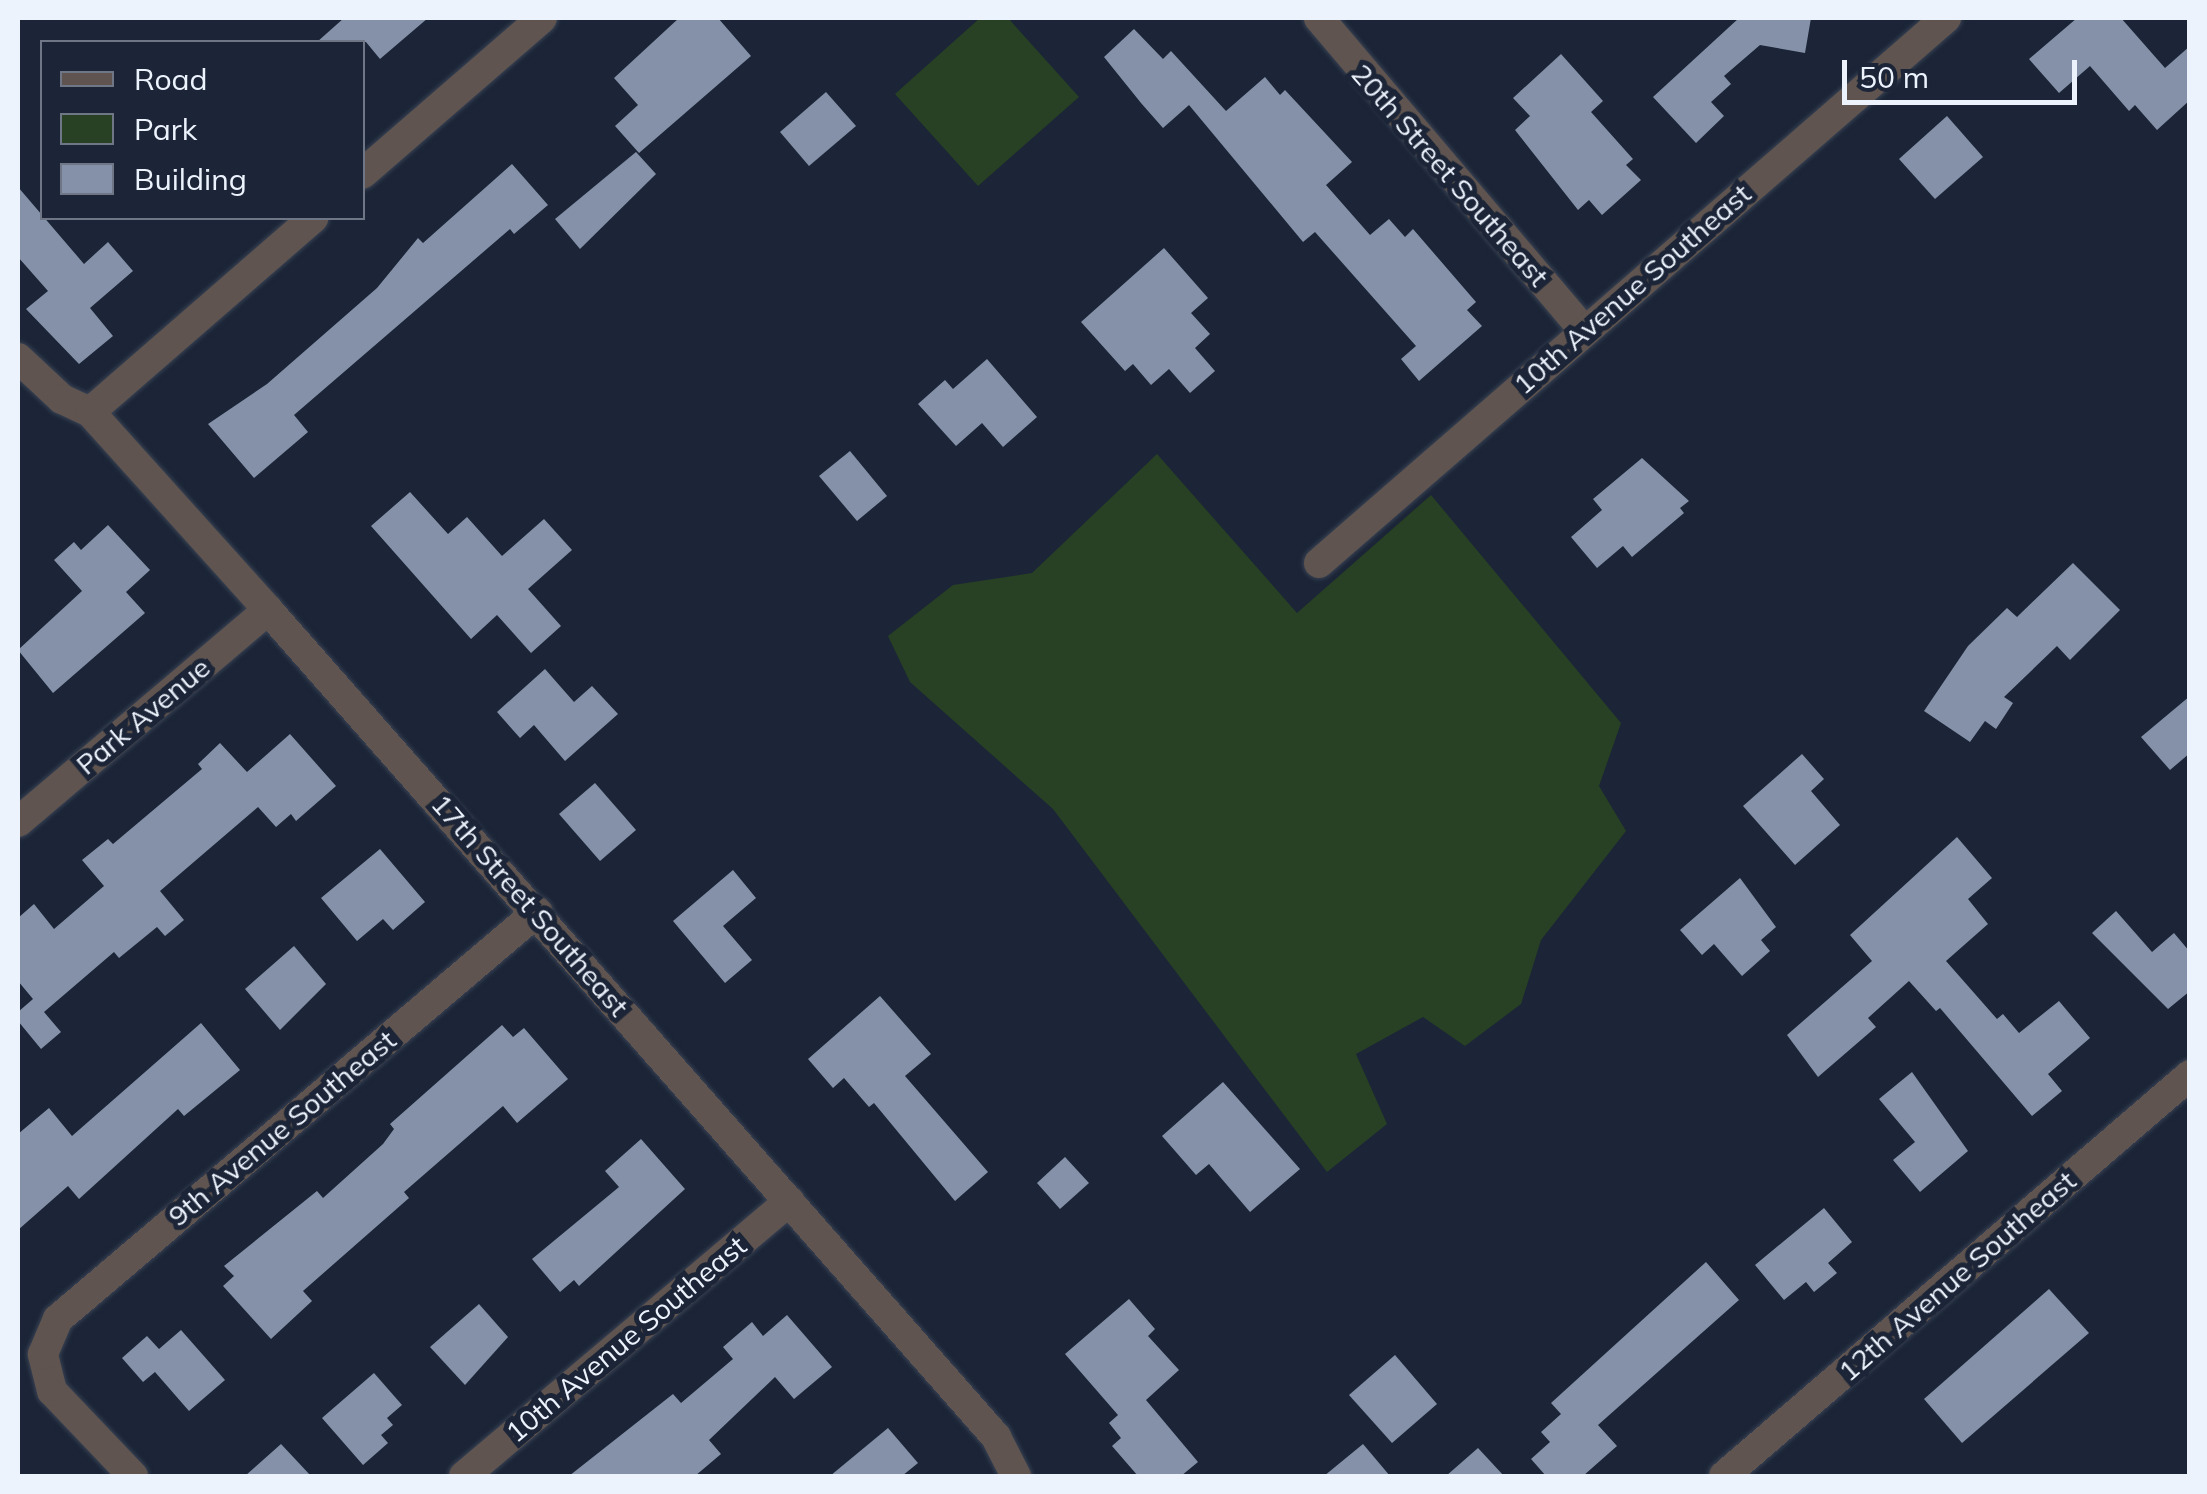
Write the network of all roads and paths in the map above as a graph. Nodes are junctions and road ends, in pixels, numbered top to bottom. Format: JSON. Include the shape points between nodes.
{"nodes":[{"id":1,"x":542,"y":18,"type":"edge"},
{"id":2,"x":1319,"y":18,"type":"edge"},
{"id":3,"x":1946,"y":18,"type":"edge"},
{"id":4,"x":365,"y":171,"type":"edge"},
{"id":5,"x":311,"y":220,"type":"edge"},
{"id":6,"x":1584,"y":330,"type":"junction"},
{"id":7,"x":18,"y":358,"type":"edge"},
{"id":8,"x":90,"y":412,"type":"junction"},
{"id":9,"x":1320,"y":564,"type":"dead end"},
{"id":10,"x":268,"y":610,"type":"junction"},
{"id":11,"x":18,"y":822,"type":"edge"},
{"id":12,"x":537,"y":912,"type":"junction"},
{"id":13,"x":2190,"y":1075,"type":"edge"},
{"id":14,"x":789,"y":1201,"type":"junction"},
{"id":15,"x":132,"y":1476,"type":"edge"},
{"id":16,"x":464,"y":1476,"type":"edge"},
{"id":17,"x":1016,"y":1476,"type":"edge"},
{"id":18,"x":1724,"y":1476,"type":"edge"}],
"edges":[{"from":1,"to":4,"type":"street"},
{"from":2,"to":6,"type":"street","name":"20th Street Southeast"},
{"from":3,"to":6,"type":"street","name":"10th Avenue Southeast"},
{"from":5,"to":8,"type":"street"},
{"from":6,"to":9,"type":"street","name":"10th Avenue Southeast"},
{"from":7,"to":8,"type":"street","name":"17th Street Southeast","via":[[53,392]]},
{"from":8,"to":10,"type":"street","name":"17th Street Southeast"},
{"from":10,"to":11,"type":"street","name":"Park Avenue"},
{"from":10,"to":12,"type":"street","name":"17th Street Southeast"},
{"from":12,"to":14,"type":"street","name":"17th Street Southeast"},
{"from":12,"to":15,"type":"street","name":"9th Avenue Southeast","via":[[58,1319],[43,1354],[52,1391]]},
{"from":13,"to":18,"type":"street","name":"12th Avenue Southeast"},
{"from":14,"to":16,"type":"street","name":"10th Avenue Southeast"},
{"from":14,"to":17,"type":"street","name":"17th Street Southeast","via":[[996,1437]]}]}
